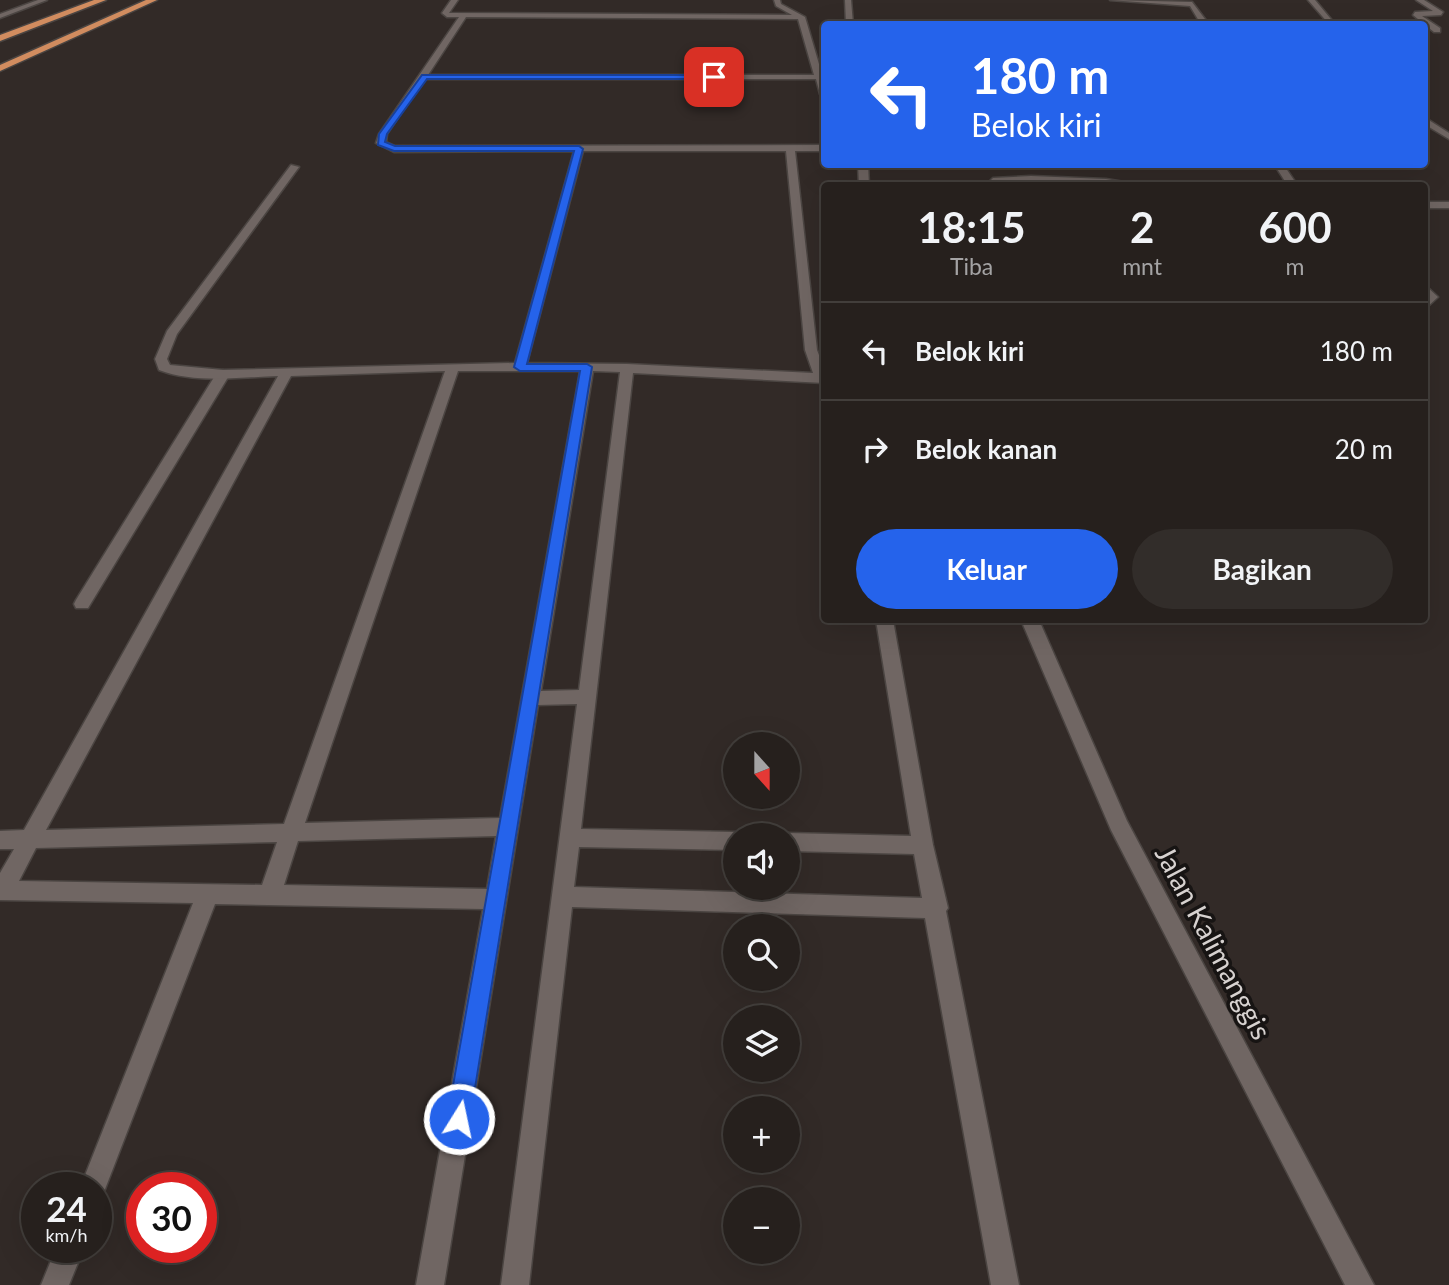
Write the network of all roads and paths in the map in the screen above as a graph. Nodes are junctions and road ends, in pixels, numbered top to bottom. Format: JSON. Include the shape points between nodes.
{"nodes":[{"id":1,"x":44,"y":0,"type":"edge"},
{"id":2,"x":76,"y":0,"type":"edge"},
{"id":3,"x":103,"y":0,"type":"edge"},
{"id":4,"x":135,"y":0,"type":"edge"},
{"id":5,"x":153,"y":0,"type":"edge"},
{"id":6,"x":454,"y":0,"type":"edge"},
{"id":7,"x":777,"y":0,"type":"edge"},
{"id":8,"x":848,"y":0,"type":"edge"},
{"id":9,"x":1112,"y":0,"type":"edge"},
{"id":10,"x":1311,"y":0,"type":"edge"},
{"id":11,"x":1419,"y":0,"type":"edge"},
{"id":12,"x":0,"y":16,"type":"edge"},
{"id":13,"x":463,"y":17,"type":"junction"},
{"id":14,"x":801,"y":17,"type":"junction"},
{"id":15,"x":850,"y":21,"type":"edge"},
{"id":16,"x":1203,"y":21,"type":"edge"},
{"id":17,"x":1329,"y":21,"type":"edge"},
{"id":18,"x":1426,"y":21,"type":"edge"},
{"id":19,"x":1428,"y":23,"type":"edge"},
{"id":20,"x":0,"y":24,"type":"edge"},
{"id":21,"x":74,"y":24,"type":"dead end"},
{"id":22,"x":1428,"y":30,"type":"edge"},
{"id":23,"x":0,"y":38,"type":"edge"},
{"id":24,"x":0,"y":68,"type":"edge"},
{"id":25,"x":424,"y":77,"type":"junction"},
{"id":26,"x":820,"y":77,"type":"junction"},
{"id":27,"x":821,"y":81,"type":"edge"},
{"id":28,"x":1428,"y":122,"type":"edge"},
{"id":29,"x":1449,"y":136,"type":"edge"},
{"id":30,"x":790,"y":148,"type":"junction"},
{"id":31,"x":821,"y":148,"type":"edge"},
{"id":32,"x":579,"y":149,"type":"junction"},
{"id":33,"x":293,"y":167,"type":"dead end"},
{"id":34,"x":992,"y":182,"type":"edge"},
{"id":35,"x":1108,"y":182,"type":"edge"},
{"id":36,"x":1428,"y":205,"type":"edge"},
{"id":37,"x":1449,"y":205,"type":"edge"},
{"id":38,"x":520,"y":367,"type":"junction"},
{"id":39,"x":587,"y":367,"type":"junction"},
{"id":40,"x":453,"y":368,"type":"junction"},
{"id":41,"x":628,"y":368,"type":"junction"},
{"id":42,"x":287,"y":372,"type":"junction"},
{"id":43,"x":223,"y":374,"type":"junction"},
{"id":44,"x":821,"y":375,"type":"edge"},
{"id":45,"x":821,"y":378,"type":"edge"},
{"id":46,"x":82,"y":604,"type":"dead end"},
{"id":47,"x":886,"y":623,"type":"edge"},
{"id":48,"x":1031,"y":623,"type":"edge"},
{"id":49,"x":531,"y":698,"type":"junction"},
{"id":50,"x":586,"y":698,"type":"junction"},
{"id":51,"x":509,"y":827,"type":"junction"},
{"id":52,"x":290,"y":834,"type":"junction"},
{"id":53,"x":570,"y":838,"type":"junction"},
{"id":54,"x":30,"y":839,"type":"junction"},
{"id":55,"x":0,"y":840,"type":"edge"},
{"id":56,"x":723,"y":841,"type":"edge"},
{"id":57,"x":800,"y":842,"type":"edge"},
{"id":58,"x":923,"y":845,"type":"junction"},
{"id":59,"x":1,"y":890,"type":"edge"},
{"id":60,"x":208,"y":894,"type":"junction"},
{"id":61,"x":269,"y":896,"type":"junction"},
{"id":62,"x":562,"y":897,"type":"junction"},
{"id":63,"x":497,"y":899,"type":"junction"},
{"id":64,"x":937,"y":908,"type":"junction"},
{"id":65,"x":99,"y":1172,"type":"edge"},
{"id":66,"x":63,"y":1263,"type":"edge"},
{"id":67,"x":55,"y":1285,"type":"edge"},
{"id":68,"x":430,"y":1285,"type":"edge"},
{"id":69,"x":515,"y":1285,"type":"edge"},
{"id":70,"x":1005,"y":1285,"type":"edge"},
{"id":71,"x":1360,"y":1285,"type":"edge"}],
"edges":[{"from":1,"to":12,"type":"street"},
{"from":2,"to":20,"type":"highway"},
{"from":3,"to":23,"type":"highway"},
{"from":4,"to":21,"type":"highway"},
{"from":5,"to":24,"type":"highway"},
{"from":6,"to":13,"type":"street","via":[[445,13]]},
{"from":7,"to":14,"type":"street","via":[[778,5]]},
{"from":8,"to":15,"type":"street"},
{"from":9,"to":16,"type":"street","via":[[1192,4]]},
{"from":10,"to":17,"type":"street"},
{"from":11,"to":18,"type":"street","via":[[1441,13],[1415,13]]},
{"from":13,"to":14,"type":"street","via":[[612,12]]},
{"from":13,"to":25,"type":"street"},
{"from":14,"to":26,"type":"street"},
{"from":19,"to":22,"type":"street","via":[[1440,32]]},
{"from":25,"to":26,"type":"street"},
{"from":25,"to":32,"type":"street","via":[[383,134],[381,144],[394,149]]},
{"from":26,"to":27,"type":"street"},
{"from":28,"to":29,"type":"street"},
{"from":30,"to":31,"type":"street"},
{"from":30,"to":32,"type":"street"},
{"from":30,"to":44,"type":"street","via":[[811,350]]},
{"from":32,"to":38,"type":"street"},
{"from":33,"to":43,"type":"street","via":[[171,334],[160,359],[174,371]]},
{"from":34,"to":35,"type":"street","via":[[1019,178]]},
{"from":36,"to":37,"type":"street"},
{"from":38,"to":39,"type":"street"},
{"from":38,"to":40,"type":"street"},
{"from":39,"to":41,"type":"street"},
{"from":39,"to":49,"type":"street"},
{"from":40,"to":42,"type":"street"},
{"from":40,"to":52,"type":"street"},
{"from":41,"to":45,"type":"street"},
{"from":41,"to":50,"type":"street"},
{"from":42,"to":43,"type":"street"},
{"from":42,"to":54,"type":"street"},
{"from":43,"to":46,"type":"street"},
{"from":47,"to":58,"type":"street"},
{"from":48,"to":71,"type":"street","name":"Jalan Kalimanggis","via":[[1118,824]]},
{"from":49,"to":50,"type":"street"},
{"from":49,"to":51,"type":"street"},
{"from":50,"to":53,"type":"street"},
{"from":51,"to":52,"type":"street"},
{"from":51,"to":63,"type":"street"},
{"from":52,"to":54,"type":"street"},
{"from":52,"to":61,"type":"street"},
{"from":53,"to":56,"type":"street"},
{"from":53,"to":62,"type":"street"},
{"from":54,"to":55,"type":"street"},
{"from":54,"to":59,"type":"street"},
{"from":57,"to":58,"type":"street"},
{"from":58,"to":64,"type":"street"},
{"from":59,"to":60,"type":"street"},
{"from":60,"to":61,"type":"street"},
{"from":60,"to":65,"type":"street"},
{"from":61,"to":63,"type":"street"},
{"from":62,"to":64,"type":"street"},
{"from":62,"to":69,"type":"street"},
{"from":63,"to":68,"type":"street"},
{"from":64,"to":70,"type":"street"},
{"from":66,"to":67,"type":"street"}]}
